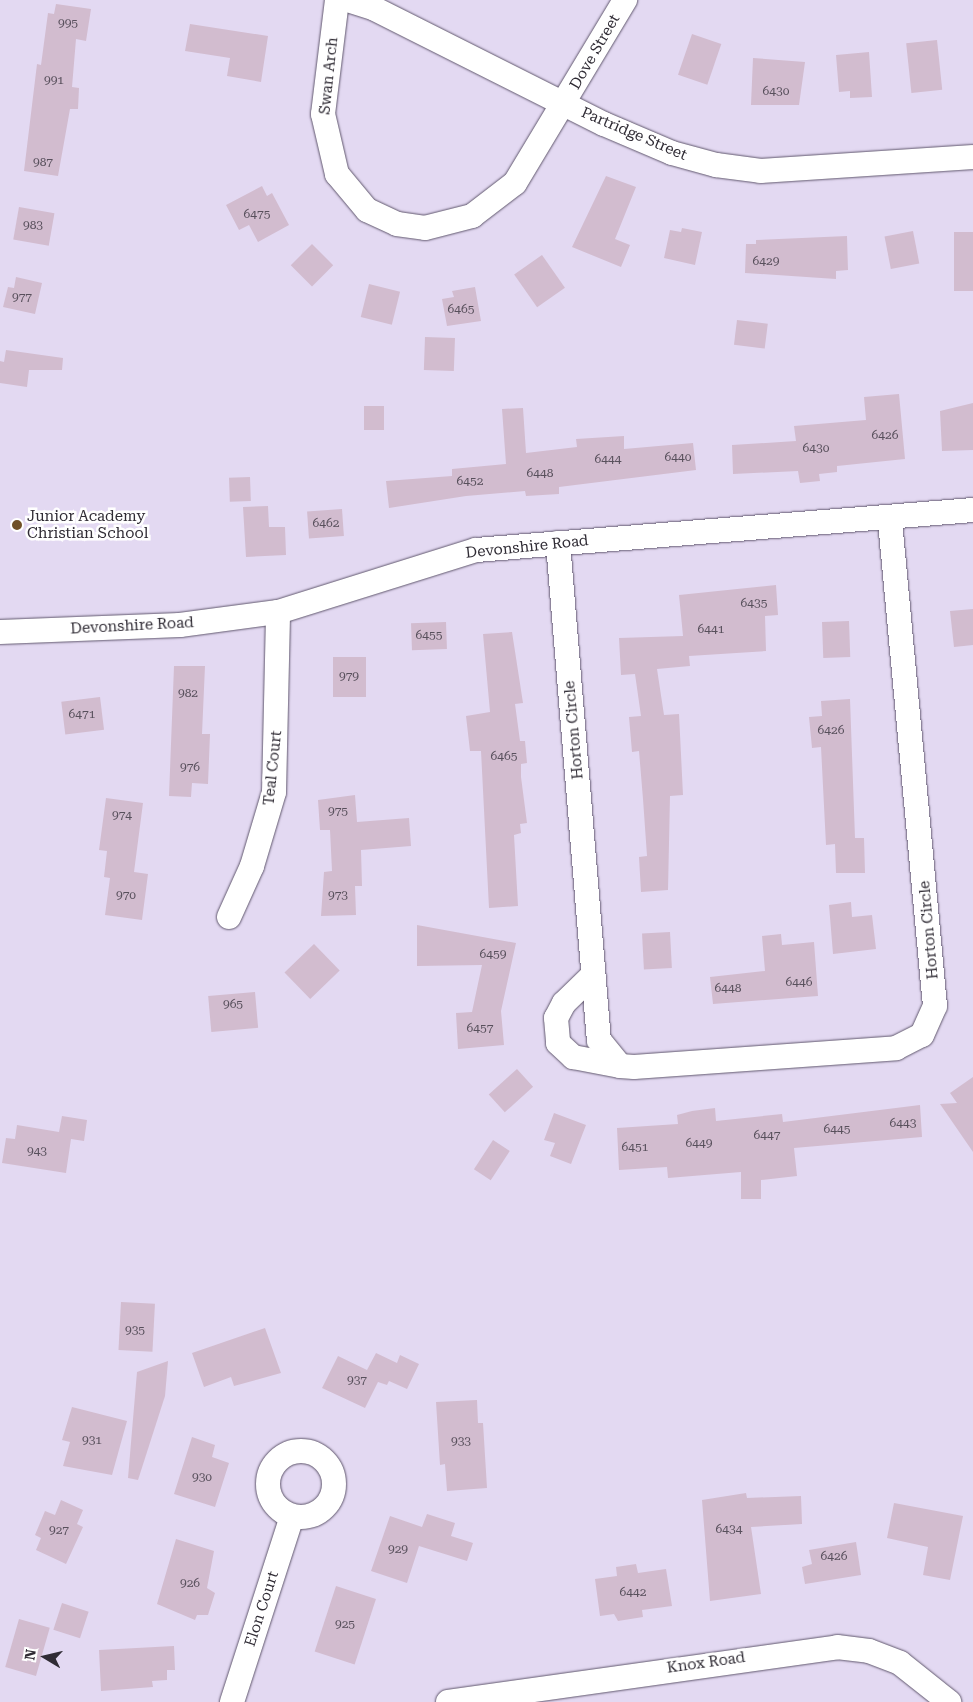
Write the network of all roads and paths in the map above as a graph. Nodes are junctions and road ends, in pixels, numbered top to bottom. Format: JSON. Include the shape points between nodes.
{"nodes":[{"id":1,"x":337,"y":0,"type":"edge"},
{"id":2,"x":348,"y":0,"type":"edge"},
{"id":3,"x":625,"y":0,"type":"edge"},
{"id":4,"x":565,"y":104,"type":"junction"},
{"id":5,"x":973,"y":157,"type":"edge"},
{"id":6,"x":973,"y":510,"type":"edge"},
{"id":7,"x":890,"y":517,"type":"junction"},
{"id":8,"x":558,"y":543,"type":"junction"},
{"id":9,"x":278,"y":612,"type":"junction"},
{"id":10,"x":0,"y":632,"type":"edge"},
{"id":11,"x":229,"y":917,"type":"dead end"},
{"id":12,"x":592,"y":976,"type":"junction"},
{"id":13,"x":620,"y":1066,"type":"junction"},
{"id":14,"x":292,"y":1516,"type":"dead end"},
{"id":15,"x":232,"y":1702,"type":"edge"},
{"id":16,"x":448,"y":1702,"type":"edge"},
{"id":17,"x":949,"y":1702,"type":"edge"}],
"edges":[{"from":1,"to":4,"type":"street","name":"Swan Arch","via":[[323,114],[327,145],[350,194],[367,210],[397,224],[425,228],[448,225],[495,202],[515,183]]},
{"from":2,"to":4,"type":"street","name":"Partridge Street","via":[[375,9]]},
{"from":3,"to":4,"type":"street","name":"Dove Street"},
{"from":4,"to":5,"type":"street","name":"Partridge Street","via":[[672,153],[716,165],[760,171]]},
{"from":6,"to":7,"type":"street","name":"Devonshire Road"},
{"from":7,"to":8,"type":"street","name":"Devonshire Road"},
{"from":7,"to":13,"type":"street","name":"Horton Circle","via":[[935,1006],[930,1025],[911,1043],[896,1048]]},
{"from":8,"to":9,"type":"street","name":"Devonshire Road","via":[[476,550],[436,559]]},
{"from":8,"to":12,"type":"street","name":"Horton Circle"},
{"from":9,"to":10,"type":"street","name":"Devonshire Road","via":[[180,625]]},
{"from":9,"to":11,"type":"street","name":"Teal Court","via":[[274,792],[252,866]]},
{"from":12,"to":13,"type":"street","name":"Horton Circle","via":[[599,1040]]},
{"from":12,"to":13,"type":"street","name":"Horton Circle","via":[[564,1003],[556,1018],[558,1044],[573,1057]]},
{"from":14,"to":15,"type":"street","name":"Elon Court"},
{"from":16,"to":17,"type":"street","name":"Knox Road","via":[[837,1647],[869,1651],[900,1663]]}]}
